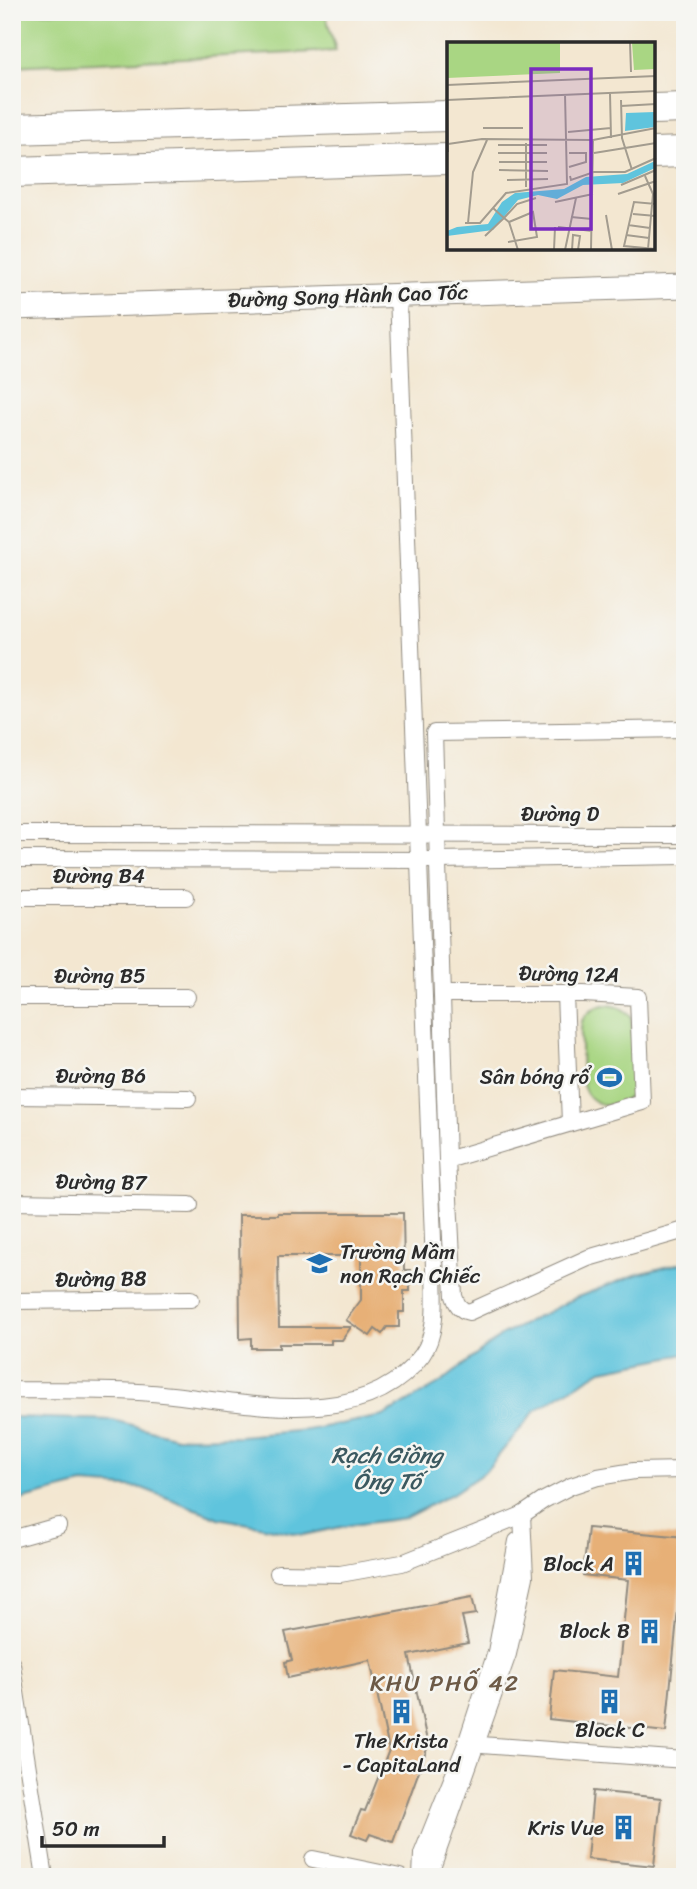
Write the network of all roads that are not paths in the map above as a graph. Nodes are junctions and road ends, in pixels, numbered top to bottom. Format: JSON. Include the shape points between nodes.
{"nodes":[{"id":1,"x":685,"y":108,"type":"edge"},
{"id":2,"x":655,"y":109,"type":"edge"},
{"id":3,"x":447,"y":116,"type":"edge"},
{"id":4,"x":12,"y":129,"type":"edge"},
{"id":5,"x":685,"y":152,"type":"edge"},
{"id":6,"x":655,"y":153,"type":"edge"},
{"id":7,"x":447,"y":159,"type":"edge"},
{"id":8,"x":12,"y":172,"type":"edge"},
{"id":9,"x":685,"y":286,"type":"edge"},
{"id":10,"x":398,"y":294,"type":"junction"},
{"id":11,"x":12,"y":308,"type":"edge"},
{"id":12,"x":685,"y":729,"type":"edge"},
{"id":13,"x":12,"y":834,"type":"edge"},
{"id":14,"x":419,"y":835,"type":"junction"},
{"id":15,"x":436,"y":835,"type":"junction"},
{"id":16,"x":685,"y":835,"type":"edge"},
{"id":17,"x":685,"y":856,"type":"edge"},
{"id":18,"x":12,"y":859,"type":"edge"},
{"id":19,"x":420,"y":860,"type":"junction"},
{"id":20,"x":437,"y":860,"type":"junction"},
{"id":21,"x":12,"y":897,"type":"edge"},
{"id":22,"x":186,"y":897,"type":"dead end"},
{"id":23,"x":443,"y":994,"type":"junction"},
{"id":24,"x":565,"y":994,"type":"junction"},
{"id":25,"x":12,"y":997,"type":"edge"},
{"id":26,"x":187,"y":997,"type":"dead end"},
{"id":27,"x":12,"y":1096,"type":"edge"},
{"id":28,"x":188,"y":1098,"type":"dead end"},
{"id":29,"x":570,"y":1123,"type":"junction"},
{"id":30,"x":447,"y":1160,"type":"junction"},
{"id":31,"x":12,"y":1202,"type":"edge"},
{"id":32,"x":190,"y":1205,"type":"dead end"},
{"id":33,"x":685,"y":1230,"type":"edge"},
{"id":34,"x":191,"y":1299,"type":"dead end"},
{"id":35,"x":12,"y":1301,"type":"edge"},
{"id":36,"x":12,"y":1390,"type":"edge"},
{"id":37,"x":685,"y":1470,"type":"edge"},
{"id":38,"x":522,"y":1515,"type":"junction"},
{"id":39,"x":58,"y":1526,"type":"dead end"},
{"id":40,"x":12,"y":1539,"type":"edge"},
{"id":41,"x":278,"y":1573,"type":"dead end"},
{"id":42,"x":12,"y":1664,"type":"edge"},
{"id":43,"x":14,"y":1686,"type":"edge"},
{"id":44,"x":471,"y":1744,"type":"junction"},
{"id":45,"x":685,"y":1760,"type":"edge"},
{"id":46,"x":313,"y":1859,"type":"dead end"},
{"id":47,"x":45,"y":1877,"type":"edge"},
{"id":48,"x":400,"y":1877,"type":"edge"},
{"id":49,"x":423,"y":1877,"type":"edge"}],
"edges":[{"from":1,"to":2,"type":"highway"},
{"from":3,"to":4,"type":"highway"},
{"from":5,"to":6,"type":"highway"},
{"from":7,"to":8,"type":"highway"},
{"from":9,"to":10,"type":"main road","name":"Đường Song Hành Cao Tốc"},
{"from":10,"to":11,"type":"main road","name":"Đường Song Hành Cao Tốc"},
{"from":10,"to":14,"type":"street"},
{"from":12,"to":15,"type":"street","via":[[434,733]]},
{"from":13,"to":14,"type":"street","name":"Đường D"},
{"from":14,"to":15,"type":"street","name":"Đường D"},
{"from":14,"to":19,"type":"street"},
{"from":15,"to":16,"type":"street","name":"Đường D"},
{"from":15,"to":20,"type":"street"},
{"from":17,"to":20,"type":"street","name":"Đường D"},
{"from":18,"to":19,"type":"street","name":"Đường D"},
{"from":19,"to":20,"type":"street","name":"Đường D"},
{"from":19,"to":36,"type":"street","via":[[434,1267],[433,1321],[423,1354],[381,1390],[313,1409],[149,1393]]},
{"from":20,"to":23,"type":"street"},
{"from":21,"to":22,"type":"street","name":"Đường B4"},
{"from":23,"to":24,"type":"street","name":"Đường 12A"},
{"from":23,"to":30,"type":"street"},
{"from":24,"to":29,"type":"street"},
{"from":24,"to":29,"type":"street","name":"Đường 12A","via":[[638,997],[642,1102]]},
{"from":25,"to":26,"type":"street","name":"Đường B5"},
{"from":27,"to":28,"type":"street","name":"Đường B6"},
{"from":29,"to":30,"type":"street","name":"Đường 12A"},
{"from":30,"to":33,"type":"street","via":[[454,1296],[462,1310],[469,1312],[588,1258]]},
{"from":31,"to":32,"type":"street","name":"Đường B7"},
{"from":34,"to":35,"type":"street","name":"Đường B8"},
{"from":37,"to":38,"type":"street","via":[[598,1477],[562,1491]]},
{"from":38,"to":41,"type":"street","via":[[402,1563],[340,1574]]},
{"from":38,"to":44,"type":"street","via":[[525,1577]]},
{"from":39,"to":40,"type":"street"},
{"from":42,"to":43,"type":"street"},
{"from":43,"to":47,"type":"street"},
{"from":44,"to":45,"type":"street"},
{"from":44,"to":49,"type":"street","via":[[433,1865]]},
{"from":46,"to":48,"type":"street"}]}
